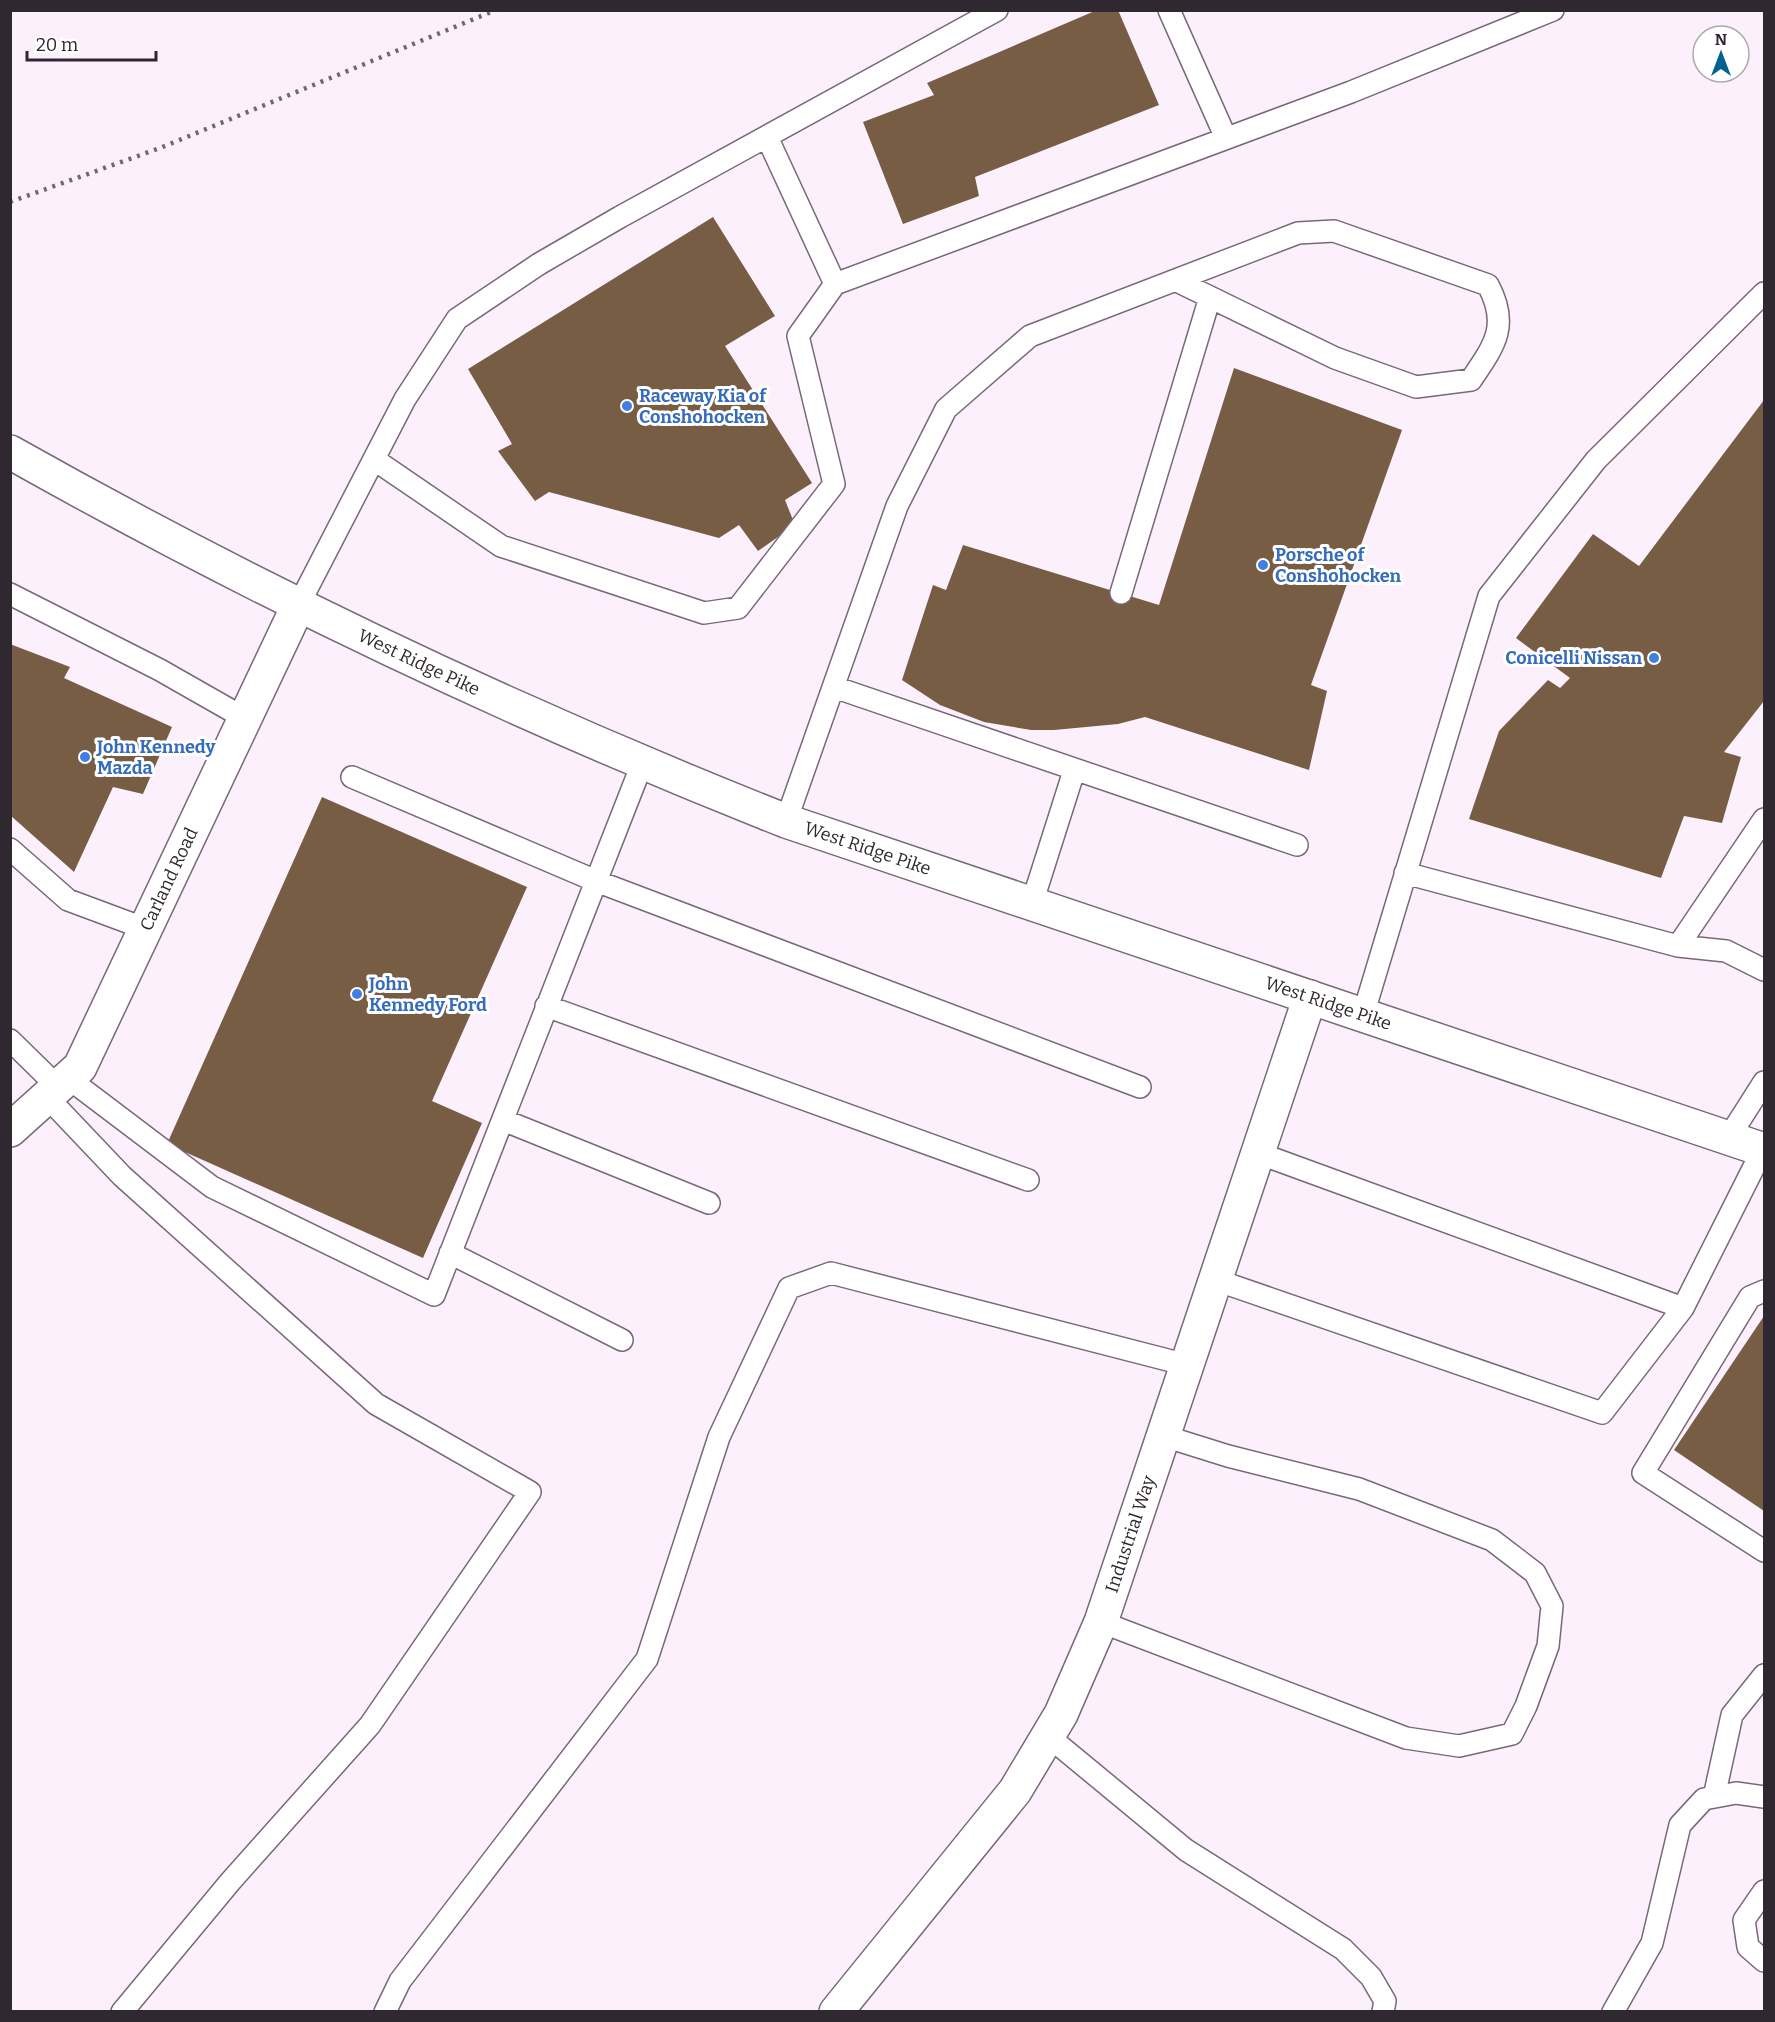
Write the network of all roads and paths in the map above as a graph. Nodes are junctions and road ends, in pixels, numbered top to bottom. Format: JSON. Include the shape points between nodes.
{"nodes":[{"id":1,"x":997,"y":10,"type":"edge"},
{"id":2,"x":1169,"y":10,"type":"edge"},
{"id":3,"x":1552,"y":10,"type":"edge"},
{"id":4,"x":767,"y":137,"type":"junction"},
{"id":5,"x":1227,"y":138,"type":"junction"},
{"id":6,"x":1177,"y":281,"type":"junction"},
{"id":7,"x":835,"y":284,"type":"junction"},
{"id":8,"x":1764,"y":293,"type":"edge"},
{"id":9,"x":1210,"y":297,"type":"junction"},
{"id":10,"x":10,"y":452,"type":"edge"},
{"id":11,"x":375,"y":460,"type":"junction"},
{"id":12,"x":1121,"y":593,"type":"dead end"},
{"id":13,"x":10,"y":594,"type":"edge"},
{"id":14,"x":298,"y":606,"type":"junction"},
{"id":15,"x":834,"y":687,"type":"junction"},
{"id":16,"x":246,"y":719,"type":"junction"},
{"id":17,"x":642,"y":765,"type":"junction"},
{"id":18,"x":1074,"y":771,"type":"junction"},
{"id":19,"x":352,"y":777,"type":"dead end"},
{"id":20,"x":1764,"y":819,"type":"edge"},
{"id":21,"x":786,"y":822,"type":"junction"},
{"id":22,"x":1297,"y":845,"type":"dead end"},
{"id":23,"x":10,"y":849,"type":"edge"},
{"id":24,"x":1405,"y":873,"type":"junction"},
{"id":25,"x":596,"y":881,"type":"junction"},
{"id":26,"x":1032,"y":903,"type":"junction"},
{"id":27,"x":146,"y":929,"type":"junction"},
{"id":28,"x":1678,"y":946,"type":"junction"},
{"id":29,"x":1764,"y":970,"type":"edge"},
{"id":30,"x":1310,"y":997,"type":"junction"},
{"id":31,"x":546,"y":1006,"type":"junction"},
{"id":32,"x":1363,"y":1015,"type":"junction"},
{"id":33,"x":10,"y":1040,"type":"edge"},
{"id":34,"x":1764,"y":1082,"type":"edge"},
{"id":35,"x":1140,"y":1087,"type":"dead end"},
{"id":36,"x":57,"y":1088,"type":"junction"},
{"id":37,"x":502,"y":1120,"type":"junction"},
{"id":38,"x":10,"y":1130,"type":"edge"},
{"id":39,"x":1729,"y":1137,"type":"junction"},
{"id":40,"x":1764,"y":1150,"type":"edge"},
{"id":41,"x":1258,"y":1153,"type":"junction"},
{"id":42,"x":1028,"y":1180,"type":"dead end"},
{"id":43,"x":709,"y":1203,"type":"dead end"},
{"id":44,"x":450,"y":1253,"type":"junction"},
{"id":45,"x":1216,"y":1280,"type":"junction"},
{"id":46,"x":1764,"y":1291,"type":"edge"},
{"id":47,"x":1683,"y":1308,"type":"junction"},
{"id":48,"x":622,"y":1340,"type":"dead end"},
{"id":49,"x":1187,"y":1365,"type":"junction"},
{"id":50,"x":1164,"y":1436,"type":"junction"},
{"id":51,"x":1764,"y":1551,"type":"edge"},
{"id":52,"x":1101,"y":1622,"type":"junction"},
{"id":53,"x":1764,"y":1676,"type":"edge"},
{"id":54,"x":1048,"y":1736,"type":"junction"},
{"id":55,"x":1714,"y":1797,"type":"junction"},
{"id":56,"x":1764,"y":1797,"type":"edge"},
{"id":57,"x":1764,"y":1892,"type":"edge"},
{"id":58,"x":1764,"y":1961,"type":"edge"},
{"id":59,"x":1624,"y":2007,"type":"edge"},
{"id":60,"x":122,"y":2012,"type":"edge"},
{"id":61,"x":385,"y":2012,"type":"edge"},
{"id":62,"x":836,"y":2012,"type":"edge"},
{"id":63,"x":1383,"y":2012,"type":"edge"}],
"edges":[{"from":1,"to":4,"type":"lane"},
{"from":2,"to":5,"type":"lane"},
{"from":3,"to":5,"type":"lane","via":[[1452,53]]},
{"from":4,"to":7,"type":"lane"},
{"from":4,"to":11,"type":"lane","via":[[539,264],[457,319],[405,399]]},
{"from":5,"to":7,"type":"lane"},
{"from":6,"to":9,"type":"lane"},
{"from":6,"to":9,"type":"lane","via":[[1298,233],[1334,231],[1488,285],[1498,303],[1496,342],[1471,380],[1416,387],[1335,358]]},
{"from":6,"to":15,"type":"lane","via":[[1030,336],[946,409],[897,506]]},
{"from":7,"to":11,"type":"lane","via":[[798,336],[834,484],[738,608],[704,613],[501,546]]},
{"from":8,"to":24,"type":"lane","via":[[1596,460],[1489,596]]},
{"from":9,"to":12,"type":"lane"},
{"from":10,"to":14,"type":"main road","name":"West Ridge Pike"},
{"from":11,"to":14,"type":"lane"},
{"from":13,"to":16,"type":"lane","via":[[160,670]]},
{"from":14,"to":16,"type":"main road","name":"Carland Road"},
{"from":14,"to":17,"type":"main road","name":"West Ridge Pike"},
{"from":15,"to":18,"type":"lane"},
{"from":15,"to":21,"type":"lane"},
{"from":16,"to":27,"type":"main road","name":"Carland Road"},
{"from":17,"to":21,"type":"main road","name":"West Ridge Pike"},
{"from":17,"to":25,"type":"lane"},
{"from":18,"to":22,"type":"lane"},
{"from":18,"to":26,"type":"lane"},
{"from":19,"to":25,"type":"lane"},
{"from":20,"to":28,"type":"lane"},
{"from":21,"to":26,"type":"main road","name":"West Ridge Pike"},
{"from":23,"to":27,"type":"lane","via":[[68,900]]},
{"from":24,"to":28,"type":"lane"},
{"from":24,"to":32,"type":"lane"},
{"from":25,"to":31,"type":"lane"},
{"from":25,"to":35,"type":"lane"},
{"from":26,"to":30,"type":"main road","name":"West Ridge Pike"},
{"from":27,"to":36,"type":"main road","name":"Carland Road","via":[[80,1067]]},
{"from":28,"to":29,"type":"lane","via":[[1725,951]]},
{"from":30,"to":32,"type":"main road","name":"West Ridge Pike"},
{"from":30,"to":41,"type":"main road","name":"Industrial Way"},
{"from":31,"to":37,"type":"lane"},
{"from":31,"to":42,"type":"lane"},
{"from":32,"to":39,"type":"main road","name":"West Ridge Pike"},
{"from":33,"to":36,"type":"lane"},
{"from":34,"to":39,"type":"lane"},
{"from":36,"to":38,"type":"main road","name":"Carland Road"},
{"from":36,"to":44,"type":"lane","via":[[212,1187],[434,1295]]},
{"from":36,"to":60,"type":"lane","via":[[122,1176],[376,1404],[531,1492],[370,1725],[230,1882]]},
{"from":37,"to":43,"type":"lane"},
{"from":37,"to":44,"type":"lane"},
{"from":39,"to":40,"type":"main road","name":"West Ridge Pike"},
{"from":40,"to":47,"type":"lane"},
{"from":41,"to":45,"type":"main road","name":"Industrial Way"},
{"from":41,"to":47,"type":"lane"},
{"from":44,"to":48,"type":"lane"},
{"from":45,"to":47,"type":"lane","via":[[1602,1413]]},
{"from":45,"to":49,"type":"main road","name":"Industrial Way"},
{"from":46,"to":51,"type":"lane","via":[[1750,1298],[1643,1473]]},
{"from":49,"to":50,"type":"main road","name":"Industrial Way"},
{"from":49,"to":61,"type":"lane","via":[[831,1273],[789,1288],[719,1437],[647,1659],[400,1981]]},
{"from":50,"to":52,"type":"main road","name":"Industrial Way"},
{"from":50,"to":52,"type":"lane","via":[[1359,1489],[1492,1540],[1534,1573],[1551,1606],[1548,1646],[1512,1734],[1459,1746],[1406,1738]]},
{"from":52,"to":54,"type":"main road","name":"Industrial Way"},
{"from":53,"to":55,"type":"lane","via":[[1732,1715]]},
{"from":54,"to":62,"type":"main road","name":"Industrial Way","via":[[1015,1791]]},
{"from":54,"to":63,"type":"lane","via":[[1186,1850],[1343,1949],[1371,1977],[1385,2001]]},
{"from":55,"to":56,"type":"lane","via":[[1736,1793]]},
{"from":55,"to":59,"type":"lane","via":[[1704,1799],[1680,1826],[1652,1943]]},
{"from":57,"to":58,"type":"lane","via":[[1744,1920],[1748,1947]]}]}
